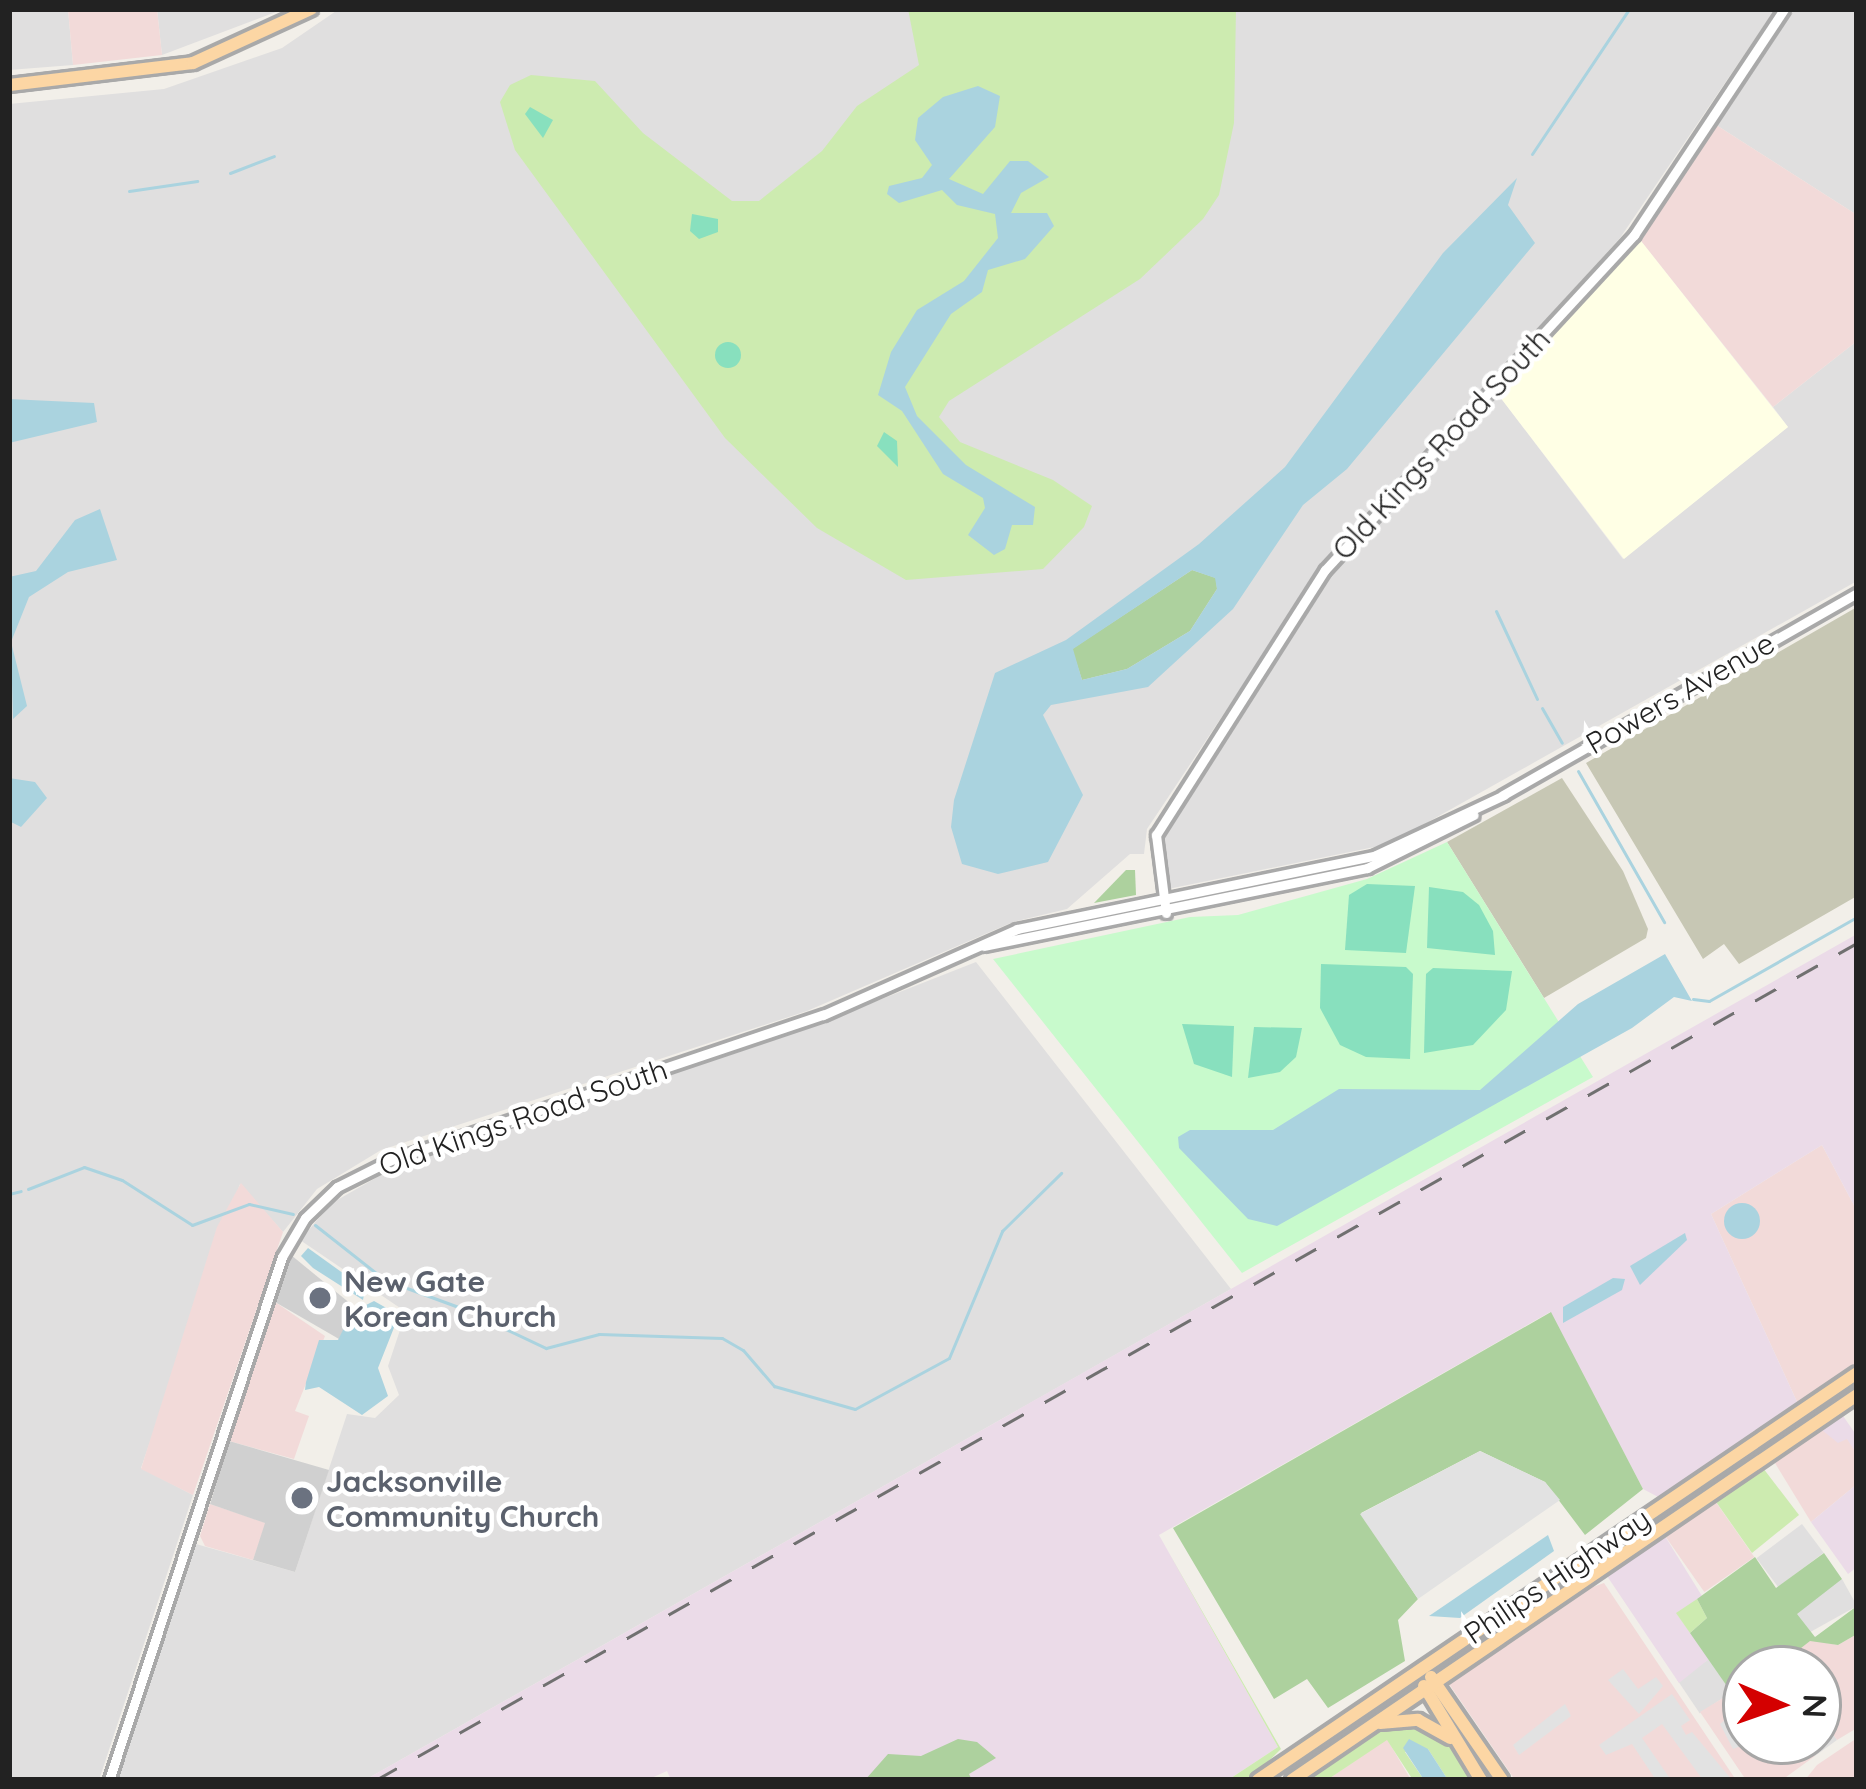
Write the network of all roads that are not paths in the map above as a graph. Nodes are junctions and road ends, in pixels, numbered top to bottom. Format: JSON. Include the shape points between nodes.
{"nodes":[{"id":1,"x":311,"y":9,"type":"edge"},
{"id":2,"x":1784,"y":9,"type":"edge"},
{"id":3,"x":9,"y":85,"type":"edge"},
{"id":4,"x":1857,"y":592,"type":"edge"},
{"id":5,"x":1164,"y":908,"type":"junction"},
{"id":6,"x":1857,"y":1372,"type":"edge"},
{"id":7,"x":1837,"y":1386,"type":"junction"},
{"id":8,"x":1853,"y":1398,"type":"edge"},
{"id":9,"x":1423,"y":1667,"type":"junction"},
{"id":10,"x":1430,"y":1686,"type":"junction"},
{"id":11,"x":1371,"y":1726,"type":"junction"},
{"id":12,"x":1455,"y":1743,"type":"junction"},
{"id":13,"x":1293,"y":1756,"type":"junction"},
{"id":14,"x":1298,"y":1776,"type":"edge"},
{"id":15,"x":109,"y":1780,"type":"edge"},
{"id":16,"x":1258,"y":1780,"type":"edge"},
{"id":17,"x":1480,"y":1780,"type":"edge"},
{"id":18,"x":1502,"y":1780,"type":"edge"}],
"edges":[{"from":1,"to":3,"type":"main road","via":[[193,63]]},
{"from":2,"to":5,"type":"street","name":"Old Kings Road South","via":[[1634,235],[1325,570],[1156,835]]},
{"from":4,"to":5,"type":"street","name":"Powers Avenue","via":[[1504,795],[1376,855]]},
{"from":5,"to":15,"type":"street","name":"Old Kings Road South","via":[[1047,922],[790,1027],[391,1160],[321,1200],[282,1256]]},
{"from":6,"to":7,"type":"main road","name":"Philips Highway"},
{"from":7,"to":8,"type":"main road"},
{"from":7,"to":9,"type":"main road","name":"Philips Highway"},
{"from":8,"to":10,"type":"main road","name":"Philips Highway"},
{"from":9,"to":10,"type":"main road"},
{"from":9,"to":13,"type":"main road","name":"Philips Highway"},
{"from":10,"to":11,"type":"main road","name":"Philips Highway"},
{"from":10,"to":12,"type":"main road"},
{"from":10,"to":18,"type":"main road"},
{"from":11,"to":12,"type":"main road","via":[[1418,1720]]},
{"from":11,"to":14,"type":"main road","name":"Philips Highway"},
{"from":12,"to":17,"type":"main road"},
{"from":13,"to":14,"type":"main road"},
{"from":13,"to":16,"type":"main road","name":"Philips Highway"}]}
